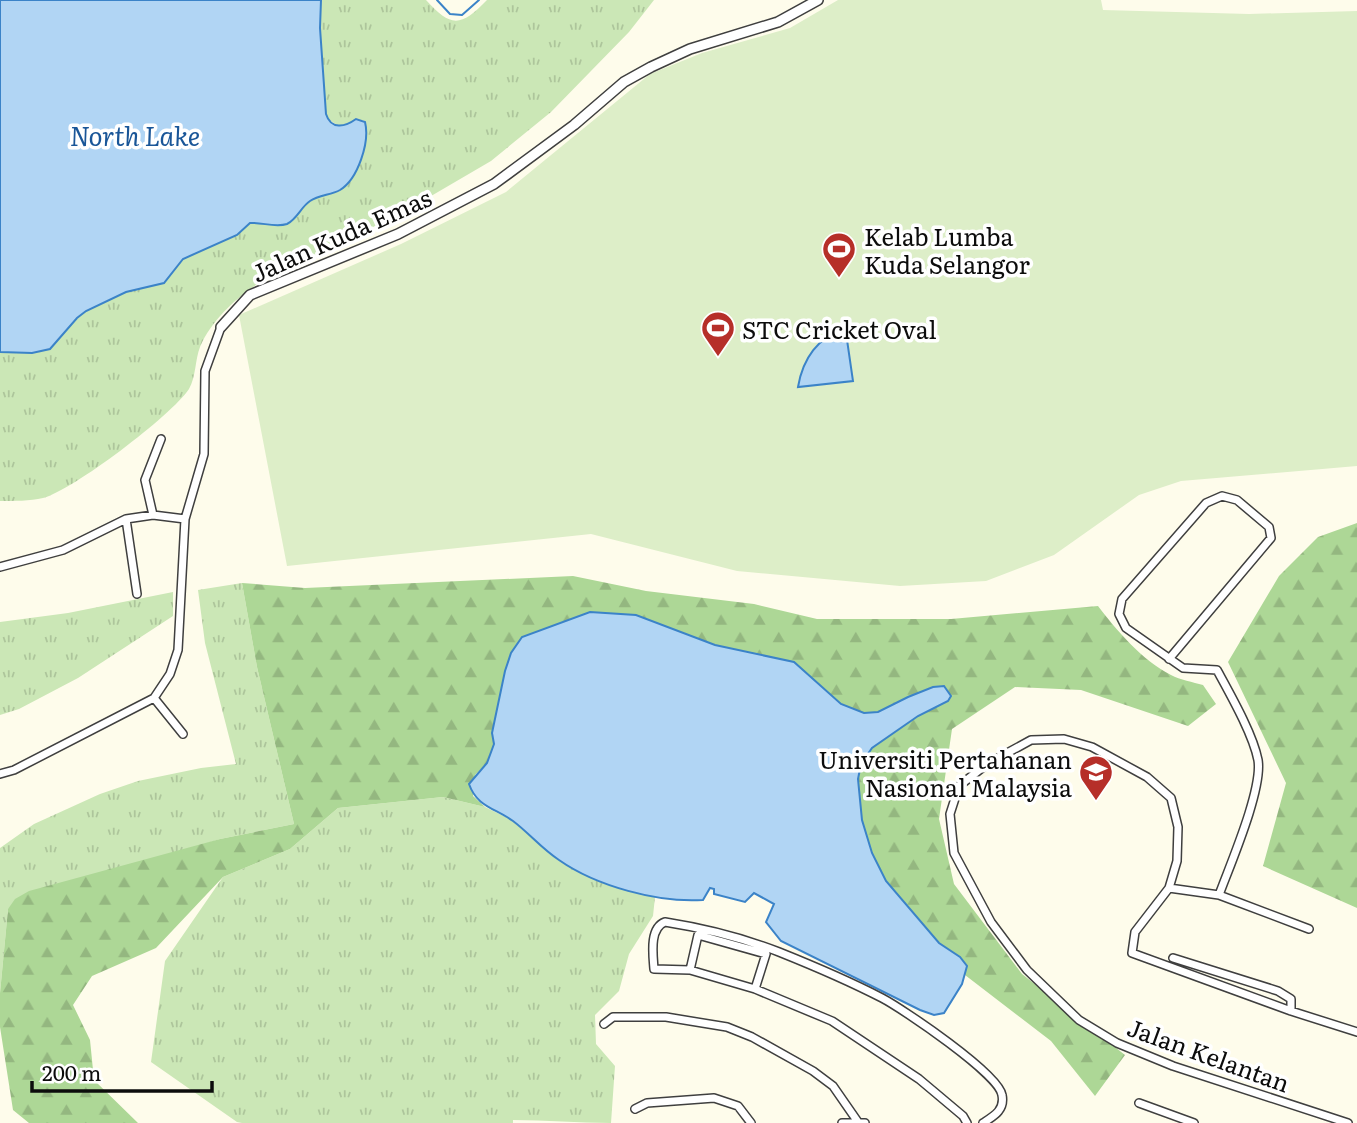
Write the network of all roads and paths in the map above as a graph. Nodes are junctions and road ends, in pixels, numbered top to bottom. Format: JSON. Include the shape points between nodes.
{"nodes":[{"id":1,"x":818,"y":0,"type":"edge"},
{"id":2,"x":221,"y":327,"type":"joint"},
{"id":3,"x":161,"y":439,"type":"dead end"},
{"id":4,"x":153,"y":515,"type":"junction"},
{"id":5,"x":126,"y":519,"type":"junction"},
{"id":6,"x":185,"y":519,"type":"junction"},
{"id":7,"x":0,"y":566,"type":"edge"},
{"id":8,"x":137,"y":594,"type":"dead end"},
{"id":9,"x":1169,"y":659,"type":"junction"},
{"id":10,"x":153,"y":698,"type":"junction"},
{"id":11,"x":183,"y":734,"type":"dead end"},
{"id":12,"x":0,"y":774,"type":"edge"},
{"id":13,"x":1169,"y":888,"type":"junction"},
{"id":14,"x":1219,"y":895,"type":"junction"},
{"id":15,"x":1309,"y":929,"type":"dead end"},
{"id":16,"x":1174,"y":958,"type":"dead end"},
{"id":17,"x":690,"y":970,"type":"junction"},
{"id":18,"x":755,"y":989,"type":"junction"},
{"id":19,"x":1291,"y":1011,"type":"junction"},
{"id":20,"x":604,"y":1024,"type":"dead end"},
{"id":21,"x":1357,"y":1032,"type":"edge"},
{"id":22,"x":1139,"y":1103,"type":"dead end"},
{"id":23,"x":635,"y":1109,"type":"dead end"},
{"id":24,"x":858,"y":1122,"type":"edge"},
{"id":25,"x":751,"y":1123,"type":"edge"},
{"id":26,"x":842,"y":1123,"type":"edge"},
{"id":27,"x":865,"y":1123,"type":"edge"},
{"id":28,"x":967,"y":1123,"type":"edge"},
{"id":29,"x":983,"y":1123,"type":"edge"},
{"id":30,"x":1194,"y":1123,"type":"edge"},
{"id":31,"x":1348,"y":1123,"type":"edge"}],
"edges":[{"from":1,"to":2,"type":"street","name":"Jalan Kuda Emas","via":[[778,22],[650,66],[494,184],[398,234],[250,295]]},
{"from":2,"to":6,"type":"street","name":"Jalan Kuda Emas","via":[[205,372],[204,454]]},
{"from":3,"to":4,"type":"street","via":[[145,481]]},
{"from":4,"to":5,"type":"street"},
{"from":4,"to":6,"type":"street"},
{"from":5,"to":7,"type":"street","via":[[63,550]]},
{"from":5,"to":8,"type":"street"},
{"from":6,"to":10,"type":"street","name":"Jalan Kuda Emas","via":[[178,650],[170,674]]},
{"from":9,"to":9,"type":"street","via":[[1271,538],[1269,527],[1237,500],[1222,496],[1206,503],[1122,598],[1119,614],[1126,628]]},
{"from":9,"to":14,"type":"street","via":[[1183,668],[1217,670],[1258,760],[1258,785]]},
{"from":10,"to":11,"type":"street"},
{"from":10,"to":12,"type":"street","name":"Jalan Kuda Emas"},
{"from":13,"to":14,"type":"street"},
{"from":13,"to":19,"type":"street","via":[[1135,932],[1132,953]]},
{"from":13,"to":31,"type":"street","name":"Jalan Kelantan","via":[[1177,861],[1178,827],[1171,798],[1147,777],[1092,747],[1064,739],[1031,740],[959,786],[950,814],[954,853],[991,922],[1027,971],[1079,1020],[1117,1043],[1173,1066]]},
{"from":14,"to":15,"type":"street"},
{"from":16,"to":19,"type":"street","via":[[1278,991],[1291,999]]},
{"from":17,"to":18,"type":"street"},
{"from":17,"to":18,"type":"street","via":[[698,935],[766,954]]},
{"from":17,"to":29,"type":"street","via":[[654,969],[659,924],[721,933],[776,951],[884,999],[993,1079],[1002,1103],[996,1115]]},
{"from":18,"to":28,"type":"street","via":[[832,1021],[919,1079]]},
{"from":19,"to":21,"type":"street"},
{"from":20,"to":24,"type":"street","via":[[613,1017],[666,1017],[727,1027],[813,1071],[833,1086]]},
{"from":22,"to":30,"type":"street"},
{"from":23,"to":25,"type":"street","via":[[648,1103],[714,1098],[738,1106]]},
{"from":24,"to":26,"type":"street"},
{"from":24,"to":27,"type":"street"}]}
